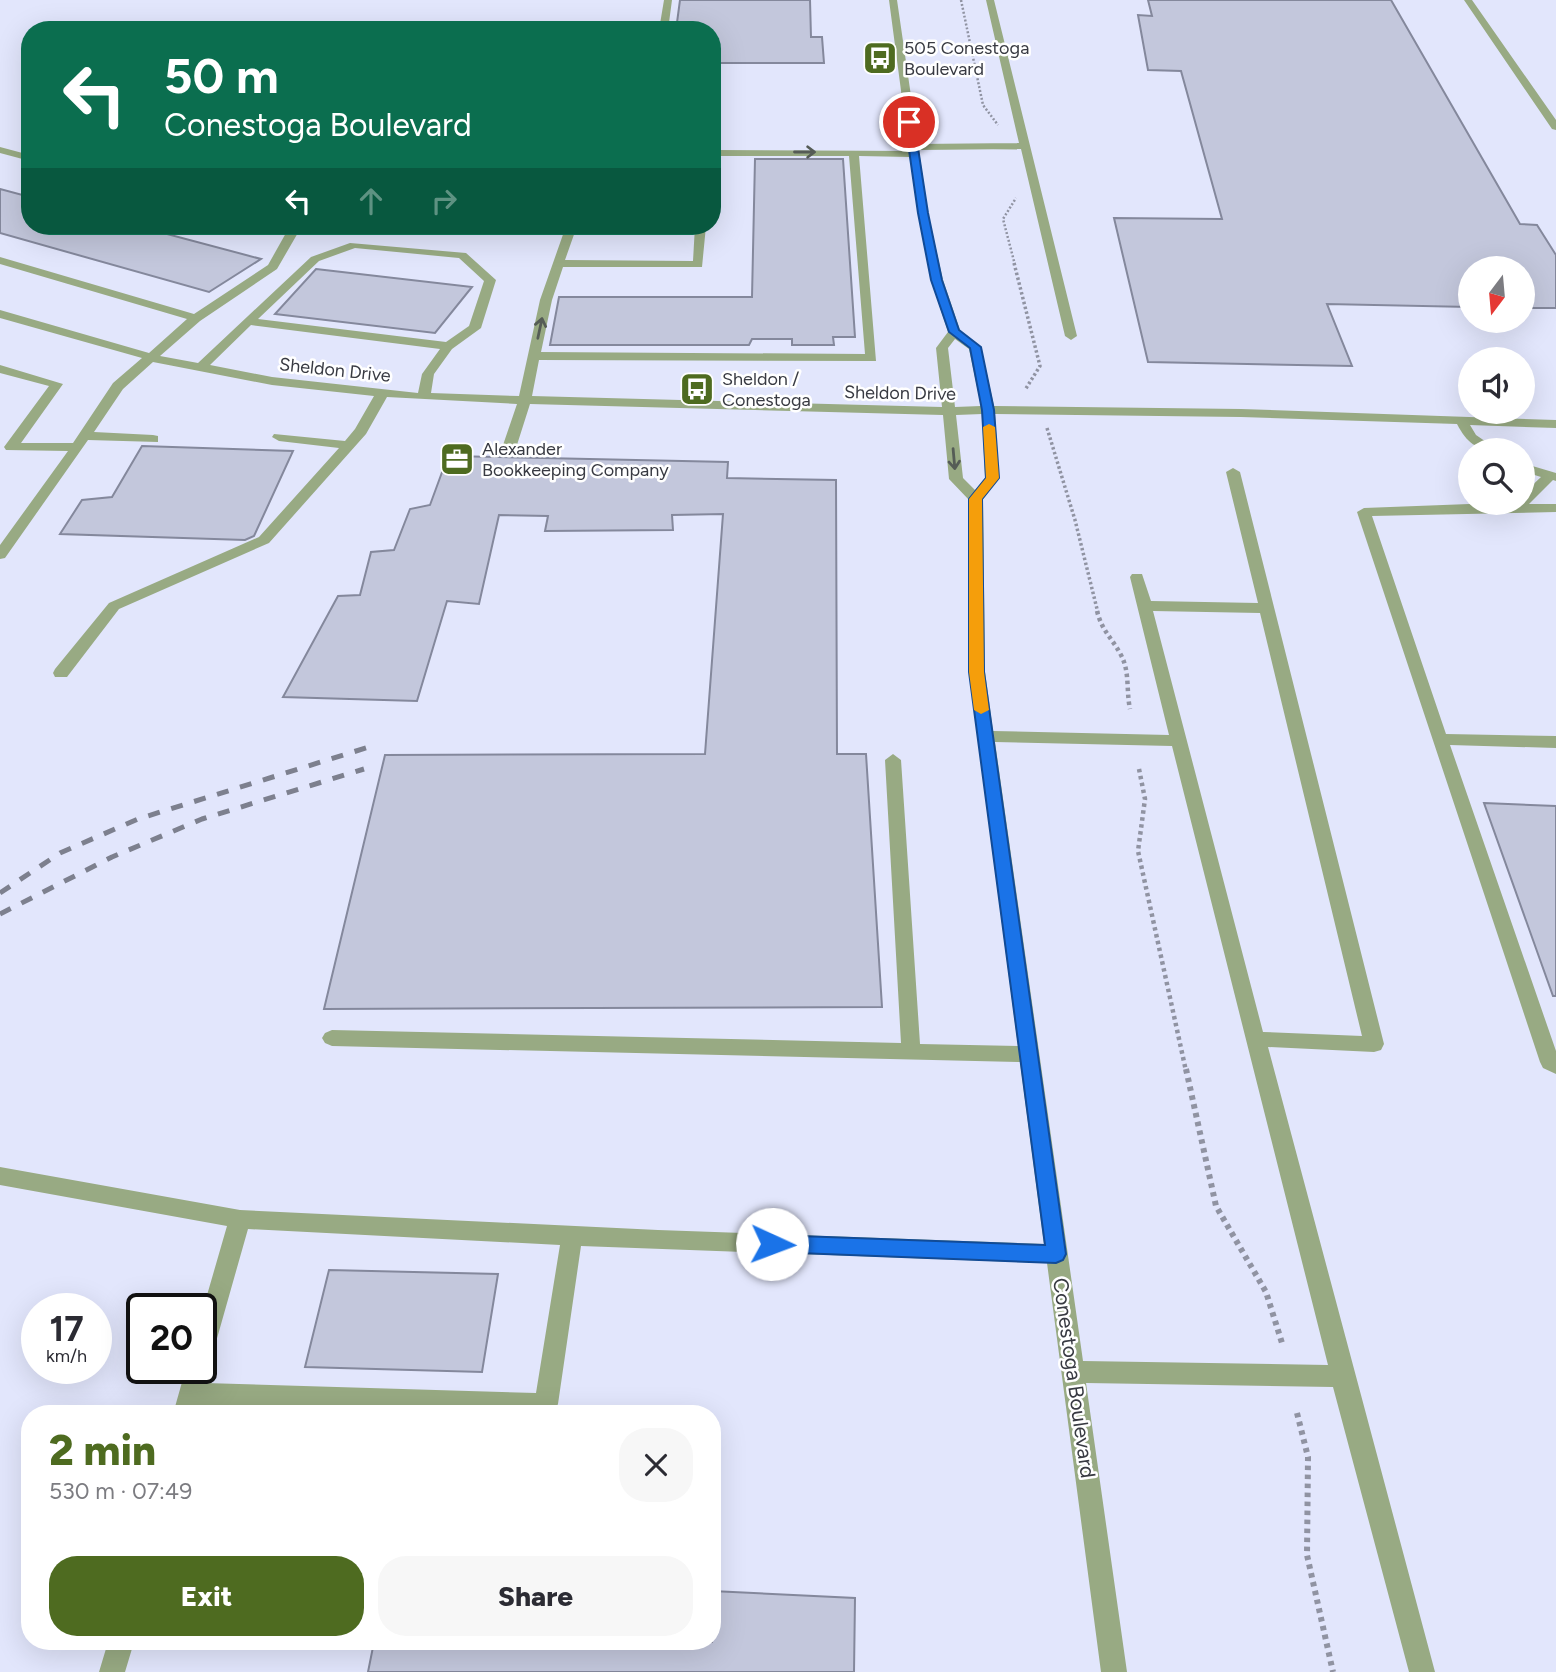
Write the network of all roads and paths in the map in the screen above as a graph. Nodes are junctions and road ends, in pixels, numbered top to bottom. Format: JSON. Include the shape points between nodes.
{"nodes":[{"id":1,"x":668,"y":0,"type":"edge"},
{"id":2,"x":893,"y":0,"type":"edge"},
{"id":3,"x":961,"y":0,"type":"edge"},
{"id":4,"x":990,"y":0,"type":"edge"},
{"id":5,"x":1468,"y":0,"type":"edge"},
{"id":6,"x":664,"y":21,"type":"edge"},
{"id":7,"x":1556,"y":127,"type":"edge"},
{"id":8,"x":1005,"y":146,"type":"junction"},
{"id":9,"x":1023,"y":146,"type":"junction"},
{"id":10,"x":0,"y":150,"type":"edge"},
{"id":11,"x":914,"y":150,"type":"junction"},
{"id":12,"x":721,"y":153,"type":"edge"},
{"id":13,"x":855,"y":153,"type":"junction"},
{"id":14,"x":21,"y":156,"type":"edge"},
{"id":15,"x":1016,"y":190,"type":"dead end"},
{"id":16,"x":291,"y":235,"type":"edge"},
{"id":17,"x":568,"y":235,"type":"edge"},
{"id":18,"x":700,"y":235,"type":"edge"},
{"id":19,"x":0,"y":260,"type":"edge"},
{"id":20,"x":558,"y":263,"type":"junction"},
{"id":21,"x":0,"y":314,"type":"edge"},
{"id":22,"x":196,"y":317,"type":"junction"},
{"id":23,"x":248,"y":321,"type":"junction"},
{"id":24,"x":954,"y":332,"type":"junction"},
{"id":25,"x":1071,"y":335,"type":"dead end"},
{"id":26,"x":448,"y":346,"type":"junction"},
{"id":27,"x":534,"y":356,"type":"junction"},
{"id":28,"x":152,"y":358,"type":"junction"},
{"id":29,"x":201,"y":368,"type":"junction"},
{"id":30,"x":0,"y":369,"type":"edge"},
{"id":31,"x":1024,"y":390,"type":"dead end"},
{"id":32,"x":383,"y":392,"type":"junction"},
{"id":33,"x":424,"y":397,"type":"junction"},
{"id":34,"x":526,"y":400,"type":"junction"},
{"id":35,"x":988,"y":410,"type":"junction"},
{"id":36,"x":950,"y":411,"type":"junction"},
{"id":37,"x":1458,"y":422,"type":"edge"},
{"id":38,"x":1535,"y":424,"type":"edge"},
{"id":39,"x":1556,"y":424,"type":"edge"},
{"id":40,"x":1046,"y":427,"type":"dead end"},
{"id":41,"x":279,"y":438,"type":"dead end"},
{"id":42,"x":153,"y":439,"type":"dead end"},
{"id":43,"x":81,"y":441,"type":"junction"},
{"id":44,"x":349,"y":445,"type":"junction"},
{"id":45,"x":509,"y":448,"type":"dead end"},
{"id":46,"x":1535,"y":471,"type":"edge"},
{"id":47,"x":1233,"y":472,"type":"dead end"},
{"id":48,"x":1552,"y":477,"type":"edge"},
{"id":49,"x":1535,"y":492,"type":"edge"},
{"id":50,"x":975,"y":499,"type":"junction"},
{"id":51,"x":1535,"y":509,"type":"edge"},
{"id":52,"x":1556,"y":509,"type":"edge"},
{"id":53,"x":1458,"y":510,"type":"edge"},
{"id":54,"x":0,"y":555,"type":"edge"},
{"id":55,"x":1137,"y":577,"type":"dead end"},
{"id":56,"x":1145,"y":606,"type":"junction"},
{"id":57,"x":1267,"y":608,"type":"junction"},
{"id":58,"x":61,"y":673,"type":"dead end"},
{"id":59,"x":1130,"y":709,"type":"dead end"},
{"id":60,"x":985,"y":736,"type":"junction"},
{"id":61,"x":1440,"y":739,"type":"junction"},
{"id":62,"x":1180,"y":741,"type":"junction"},
{"id":63,"x":1556,"y":742,"type":"edge"},
{"id":64,"x":892,"y":760,"type":"dead end"},
{"id":65,"x":1139,"y":769,"type":"dead end"},
{"id":66,"x":332,"y":1038,"type":"dead end"},
{"id":67,"x":1256,"y":1039,"type":"junction"},
{"id":68,"x":911,"y":1053,"type":"junction"},
{"id":69,"x":1028,"y":1054,"type":"junction"},
{"id":70,"x":1556,"y":1066,"type":"edge"},
{"id":71,"x":0,"y":1176,"type":"edge"},
{"id":72,"x":240,"y":1219,"type":"junction"},
{"id":73,"x":572,"y":1235,"type":"junction"},
{"id":74,"x":1056,"y":1254,"type":"junction"},
{"id":75,"x":217,"y":1300,"type":"edge"},
{"id":76,"x":1282,"y":1343,"type":"dead end"},
{"id":77,"x":1073,"y":1372,"type":"junction"},
{"id":78,"x":1342,"y":1376,"type":"junction"},
{"id":79,"x":194,"y":1384,"type":"edge"},
{"id":80,"x":188,"y":1404,"type":"edge"},
{"id":81,"x":1297,"y":1413,"type":"dead end"},
{"id":82,"x":119,"y":1650,"type":"edge"},
{"id":83,"x":112,"y":1672,"type":"edge"},
{"id":84,"x":1114,"y":1672,"type":"edge"},
{"id":85,"x":1334,"y":1672,"type":"edge"},
{"id":86,"x":1422,"y":1672,"type":"edge"}],
"edges":[{"from":1,"to":6,"type":"street"},
{"from":2,"to":11,"type":"street"},
{"from":3,"to":8,"type":"path","via":[[983,105],[999,127]]},
{"from":4,"to":9,"type":"street"},
{"from":5,"to":7,"type":"street"},
{"from":8,"to":9,"type":"street"},
{"from":8,"to":11,"type":"street"},
{"from":9,"to":25,"type":"street"},
{"from":10,"to":14,"type":"street"},
{"from":11,"to":13,"type":"street"},
{"from":11,"to":24,"type":"street","via":[[937,280]]},
{"from":12,"to":13,"type":"street","one_way":true},
{"from":13,"to":27,"type":"street","via":[[872,358]]},
{"from":15,"to":31,"type":"path","via":[[1003,219],[1040,366]]},
{"from":16,"to":22,"type":"street","via":[[273,267]]},
{"from":17,"to":20,"type":"street"},
{"from":18,"to":20,"type":"street","via":[[698,265]]},
{"from":19,"to":22,"type":"street"},
{"from":27,"to":20,"type":"street","one_way":true},
{"from":21,"to":28,"type":"street","name":"Sheldon Drive"},
{"from":22,"to":28,"type":"street"},
{"from":23,"to":26,"type":"street"},
{"from":23,"to":26,"type":"street","via":[[315,260],[355,246],[462,255],[490,280],[475,328]]},
{"from":23,"to":29,"type":"street"},
{"from":24,"to":35,"type":"street","via":[[975,347]]},
{"from":24,"to":36,"type":"street","via":[[942,348]]},
{"from":26,"to":33,"type":"street","via":[[428,374]]},
{"from":27,"to":34,"type":"street"},
{"from":28,"to":29,"type":"street","name":"Sheldon Drive"},
{"from":28,"to":43,"type":"street","via":[[118,386]]},
{"from":29,"to":32,"type":"street","name":"Sheldon Drive","via":[[272,381]]},
{"from":30,"to":43,"type":"street","via":[[57,384],[11,447]]},
{"from":32,"to":33,"type":"street","name":"Sheldon Drive"},
{"from":32,"to":44,"type":"street"},
{"from":33,"to":34,"type":"street","name":"Sheldon Drive"},
{"from":34,"to":36,"type":"street","name":"Sheldon Drive"},
{"from":34,"to":45,"type":"street"},
{"from":35,"to":36,"type":"street","name":"Sheldon Drive"},
{"from":35,"to":37,"type":"street","name":"Sheldon Drive"},
{"from":35,"to":50,"type":"street","via":[[992,478]]},
{"from":36,"to":50,"type":"street","one_way":true,"via":[[956,479]]},
{"from":38,"to":39,"type":"street","name":"Sheldon Drive"},
{"from":40,"to":59,"type":"path","via":[[1101,627],[1128,672]]},
{"from":41,"to":44,"type":"street"},
{"from":42,"to":43,"type":"street"},
{"from":43,"to":54,"type":"street"},
{"from":44,"to":58,"type":"street","via":[[264,540],[114,606]]},
{"from":46,"to":48,"type":"street"},
{"from":47,"to":57,"type":"street"},
{"from":48,"to":49,"type":"street"},
{"from":50,"to":60,"type":"street","name":"Conestoga Boulevard","via":[[977,672]]},
{"from":51,"to":52,"type":"street"},
{"from":53,"to":61,"type":"street","via":[[1364,512]]},
{"from":55,"to":56,"type":"street"},
{"from":56,"to":57,"type":"street"},
{"from":56,"to":62,"type":"street"},
{"from":57,"to":67,"type":"street","via":[[1374,1044]]},
{"from":60,"to":62,"type":"street"},
{"from":60,"to":69,"type":"street","name":"Conestoga Boulevard"},
{"from":61,"to":63,"type":"street"},
{"from":61,"to":70,"type":"street","via":[[1520,979],[1550,1062]]},
{"from":62,"to":67,"type":"street"},
{"from":64,"to":68,"type":"street"},
{"from":65,"to":76,"type":"path","via":[[1145,799],[1138,851],[1216,1206],[1266,1293]]},
{"from":66,"to":68,"type":"street"},
{"from":67,"to":78,"type":"street"},
{"from":68,"to":69,"type":"street"},
{"from":69,"to":74,"type":"street","name":"Conestoga Boulevard"},
{"from":71,"to":72,"type":"street"},
{"from":72,"to":73,"type":"street"},
{"from":72,"to":75,"type":"street"},
{"from":73,"to":74,"type":"street"},
{"from":73,"to":80,"type":"street","via":[[546,1404]]},
{"from":74,"to":77,"type":"street","name":"Conestoga Boulevard"},
{"from":77,"to":78,"type":"street"},
{"from":77,"to":84,"type":"street","name":"Conestoga Boulevard"},
{"from":78,"to":86,"type":"street"},
{"from":79,"to":80,"type":"street"},
{"from":81,"to":85,"type":"path","via":[[1308,1457],[1307,1555]]},
{"from":82,"to":83,"type":"street"}]}
